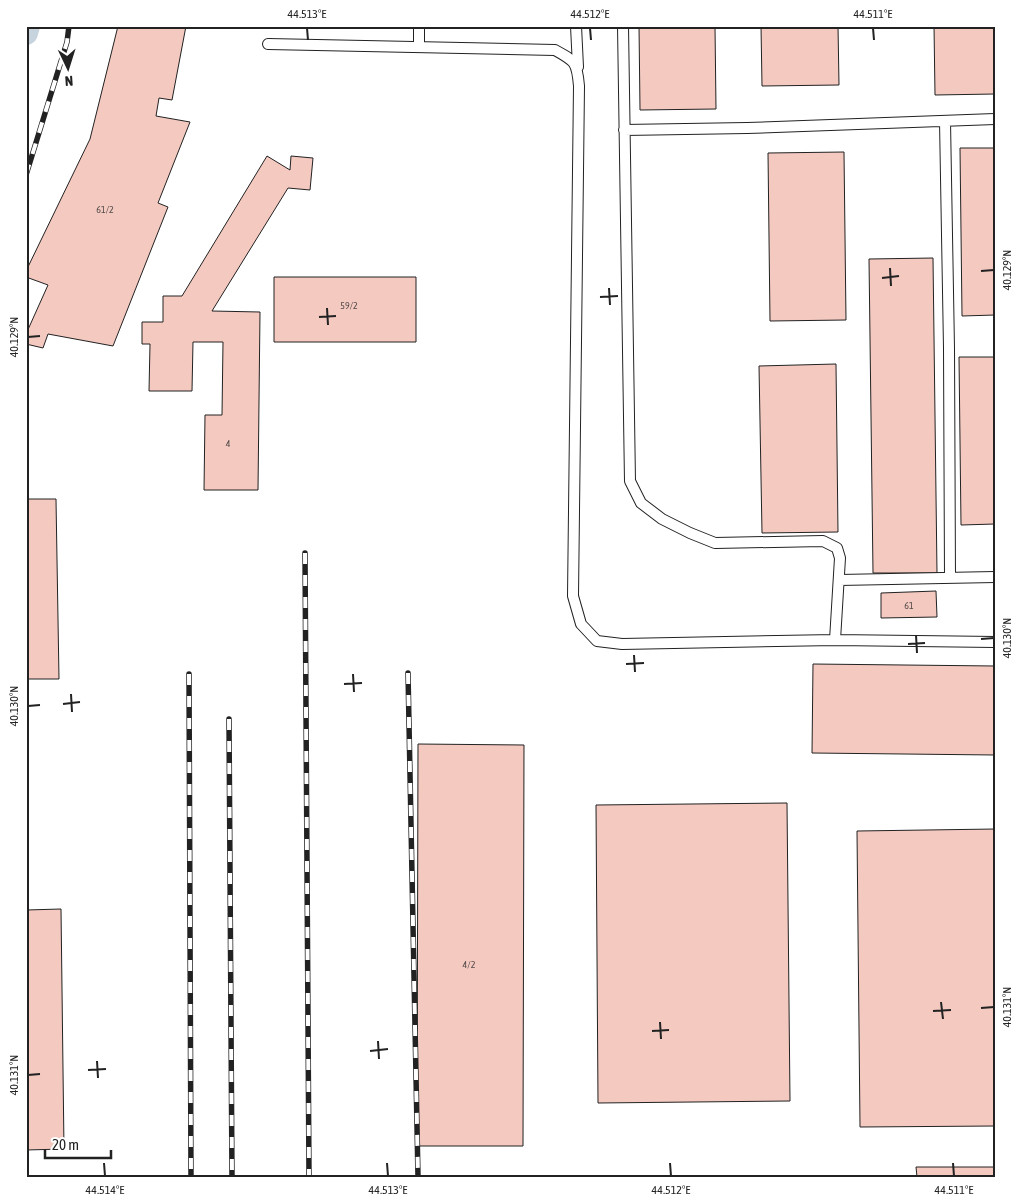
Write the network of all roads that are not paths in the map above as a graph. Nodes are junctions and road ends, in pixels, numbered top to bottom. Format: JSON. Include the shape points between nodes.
{"nodes":[{"id":1,"x":419,"y":26,"type":"edge"},
{"id":2,"x":576,"y":26,"type":"edge"},
{"id":3,"x":623,"y":26,"type":"edge"},
{"id":4,"x":268,"y":44,"type":"dead end"},
{"id":5,"x":419,"y":47,"type":"junction"},
{"id":6,"x":578,"y":70,"type":"junction"},
{"id":7,"x":995,"y":119,"type":"edge"},
{"id":8,"x":946,"y":121,"type":"junction"},
{"id":9,"x":624,"y":130,"type":"junction"},
{"id":10,"x":995,"y":577,"type":"edge"},
{"id":11,"x":950,"y":578,"type":"junction"},
{"id":12,"x":839,"y":580,"type":"junction"},
{"id":13,"x":835,"y":640,"type":"junction"},
{"id":14,"x":995,"y":642,"type":"edge"}],
"edges":[{"from":1,"to":5,"type":"lane"},
{"from":2,"to":6,"type":"lane"},
{"from":3,"to":9,"type":"lane"},
{"from":4,"to":5,"type":"lane"},
{"from":5,"to":6,"type":"lane","via":[[554,50],[571,58]]},
{"from":6,"to":13,"type":"lane","via":[[574,596],[581,624],[597,642],[622,644]]},
{"from":7,"to":8,"type":"lane"},
{"from":8,"to":9,"type":"lane"},
{"from":8,"to":11,"type":"lane"},
{"from":9,"to":12,"type":"lane","via":[[630,481],[637,496],[641,504],[662,519],[715,542],[823,541],[837,548]]},
{"from":10,"to":11,"type":"lane"},
{"from":11,"to":12,"type":"lane"},
{"from":12,"to":13,"type":"lane"},
{"from":13,"to":14,"type":"lane"}]}
